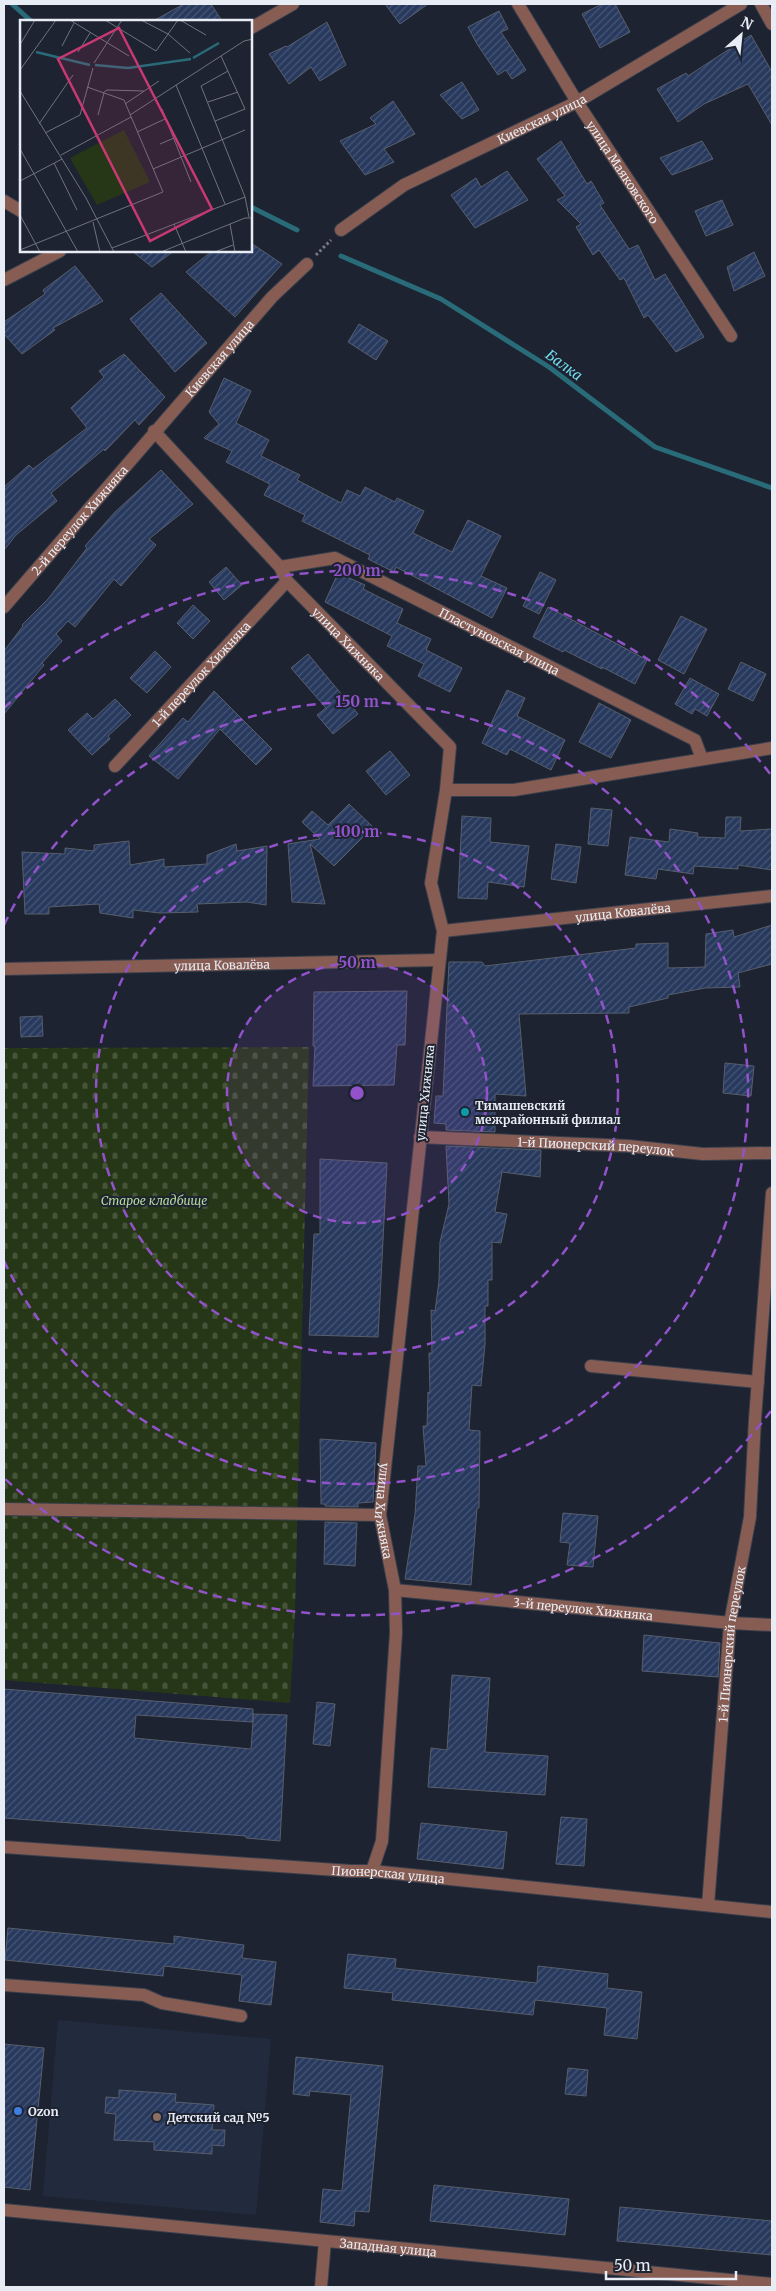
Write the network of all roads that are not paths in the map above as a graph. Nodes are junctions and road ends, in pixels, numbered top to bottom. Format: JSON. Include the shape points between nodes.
{"nodes":[{"id":1,"x":293,"y":4,"type":"edge"},
{"id":2,"x":518,"y":4,"type":"edge"},
{"id":3,"x":741,"y":4,"type":"edge"},
{"id":4,"x":761,"y":4,"type":"edge"},
{"id":5,"x":772,"y":24,"type":"edge"},
{"id":6,"x":252,"y":27,"type":"edge"},
{"id":7,"x":577,"y":102,"type":"junction"},
{"id":8,"x":4,"y":201,"type":"edge"},
{"id":9,"x":20,"y":210,"type":"edge"},
{"id":10,"x":341,"y":230,"type":"road end"},
{"id":11,"x":58,"y":252,"type":"edge"},
{"id":12,"x":307,"y":264,"type":"road end"},
{"id":13,"x":4,"y":280,"type":"edge"},
{"id":14,"x":731,"y":336,"type":"dead end"},
{"id":15,"x":154,"y":431,"type":"junction"},
{"id":16,"x":280,"y":567,"type":"junction"},
{"id":17,"x":286,"y":581,"type":"junction"},
{"id":18,"x":4,"y":607,"type":"edge"},
{"id":19,"x":772,"y":748,"type":"edge"},
{"id":20,"x":702,"y":759,"type":"junction"},
{"id":21,"x":115,"y":766,"type":"dead end"},
{"id":22,"x":446,"y":790,"type":"junction"},
{"id":23,"x":772,"y":896,"type":"edge"},
{"id":24,"x":443,"y":931,"type":"junction"},
{"id":25,"x":439,"y":960,"type":"junction"},
{"id":26,"x":4,"y":969,"type":"edge"},
{"id":27,"x":420,"y":1137,"type":"junction"},
{"id":28,"x":772,"y":1153,"type":"edge"},
{"id":29,"x":772,"y":1193,"type":"edge"},
{"id":30,"x":591,"y":1366,"type":"dead end"},
{"id":31,"x":758,"y":1382,"type":"junction"},
{"id":32,"x":4,"y":1509,"type":"edge"},
{"id":33,"x":380,"y":1515,"type":"junction"},
{"id":34,"x":395,"y":1590,"type":"junction"},
{"id":35,"x":730,"y":1623,"type":"junction"},
{"id":36,"x":772,"y":1625,"type":"edge"},
{"id":37,"x":4,"y":1847,"type":"edge"},
{"id":38,"x":372,"y":1871,"type":"junction"},
{"id":39,"x":708,"y":1905,"type":"junction"},
{"id":40,"x":772,"y":1912,"type":"edge"},
{"id":41,"x":4,"y":1986,"type":"edge"},
{"id":42,"x":241,"y":2016,"type":"dead end"},
{"id":43,"x":4,"y":2210,"type":"edge"},
{"id":44,"x":325,"y":2241,"type":"junction"},
{"id":45,"x":772,"y":2284,"type":"edge"},
{"id":46,"x":321,"y":2287,"type":"edge"}],
"edges":[{"from":1,"to":6,"type":"street"},
{"from":2,"to":7,"type":"street","name":"улица Маяковского"},
{"from":3,"to":7,"type":"street","name":"Киевская улица"},
{"from":4,"to":5,"type":"street"},
{"from":7,"to":10,"type":"street","name":"Киевская улица","via":[[404,185]]},
{"from":7,"to":14,"type":"street","name":"улица Маяковского"},
{"from":8,"to":9,"type":"street"},
{"from":11,"to":13,"type":"street"},
{"from":12,"to":15,"type":"street","name":"Киевская улица","via":[[272,297]]},
{"from":15,"to":16,"type":"street","name":"улица Хижняка"},
{"from":15,"to":18,"type":"street","name":"2-й переулок Хижняка"},
{"from":16,"to":17,"type":"street","name":"улица Хижняка"},
{"from":16,"to":20,"type":"street","name":"Пластуновская улица","via":[[335,558],[694,740]]},
{"from":17,"to":21,"type":"street","name":"1-й переулок Хижняка"},
{"from":17,"to":22,"type":"street","name":"улица Хижняка","via":[[450,747]]},
{"from":19,"to":20,"type":"street"},
{"from":20,"to":22,"type":"street","via":[[514,790]]},
{"from":22,"to":24,"type":"street","name":"улица Хижняка","via":[[431,883]]},
{"from":23,"to":24,"type":"street","name":"улица Ковалёва"},
{"from":24,"to":25,"type":"street","name":"улица Хижняка"},
{"from":25,"to":26,"type":"street","name":"улица Ковалёва"},
{"from":25,"to":27,"type":"street","name":"улица Хижняка"},
{"from":27,"to":28,"type":"street","name":"1-й Пионерский переулок","via":[[629,1146],[703,1154]]},
{"from":27,"to":33,"type":"street","name":"улица Хижняка"},
{"from":29,"to":31,"type":"street","name":"1-й Пионерский переулок"},
{"from":30,"to":31,"type":"street"},
{"from":31,"to":35,"type":"street","name":"1-й Пионерский переулок","via":[[750,1517]]},
{"from":32,"to":33,"type":"street"},
{"from":33,"to":34,"type":"street","name":"улица Хижняка"},
{"from":34,"to":35,"type":"street","name":"3-й переулок Хижняка"},
{"from":34,"to":38,"type":"street","name":"улица Хижняка","via":[[396,1633],[382,1841]]},
{"from":35,"to":36,"type":"street","name":"3-й переулок Хижняка"},
{"from":35,"to":39,"type":"street","name":"1-й Пионерский переулок"},
{"from":37,"to":38,"type":"street","name":"Пионерская улица"},
{"from":38,"to":39,"type":"street","name":"Пионерская улица"},
{"from":39,"to":40,"type":"street","name":"Пионерская улица"},
{"from":41,"to":42,"type":"street","via":[[144,1995],[162,2003]]},
{"from":43,"to":44,"type":"street","name":"Западная улица"},
{"from":44,"to":45,"type":"street","name":"Западная улица"},
{"from":44,"to":46,"type":"street"}]}
